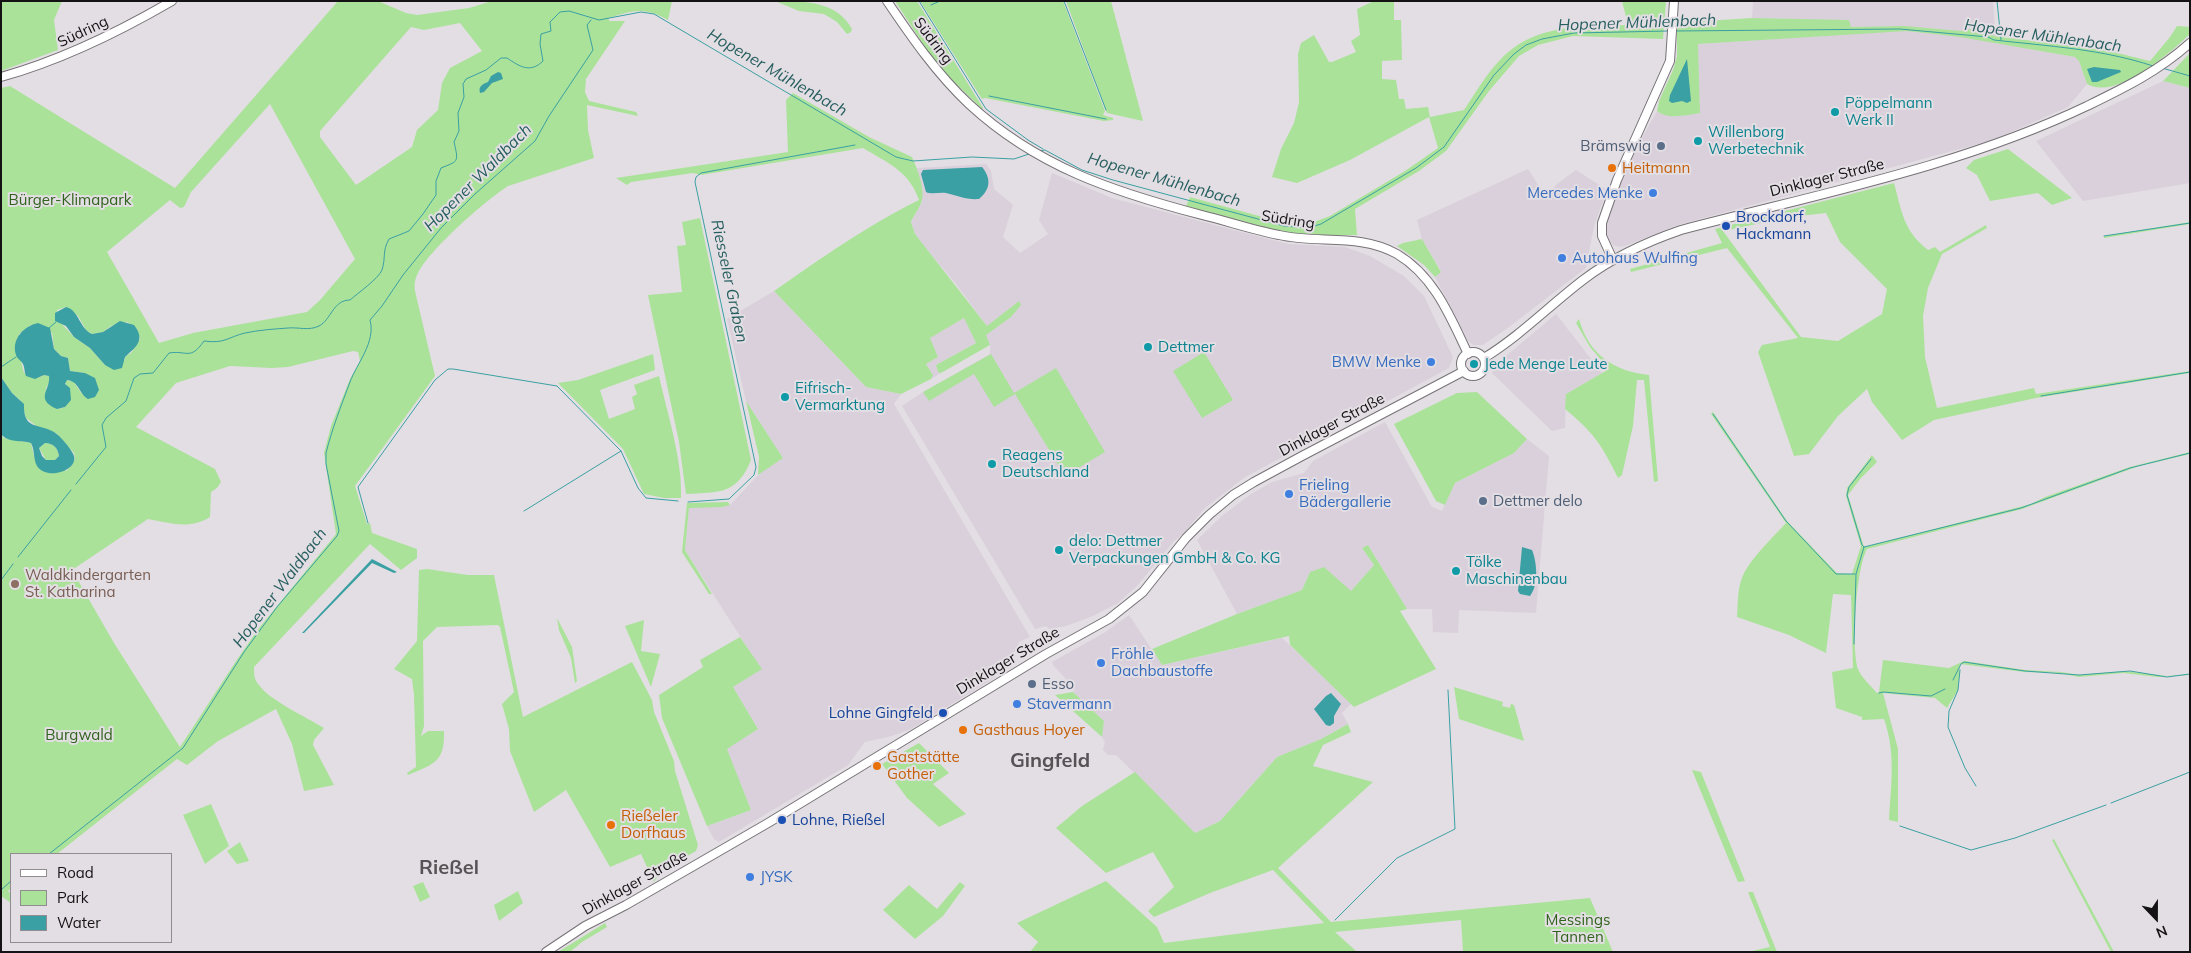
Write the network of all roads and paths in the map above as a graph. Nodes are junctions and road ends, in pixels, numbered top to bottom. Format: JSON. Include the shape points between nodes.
{"nodes":[{"id":1,"x":172,"y":1,"type":"edge"},
{"id":2,"x":887,"y":1,"type":"edge"},
{"id":3,"x":1674,"y":1,"type":"edge"},
{"id":4,"x":2190,"y":43,"type":"edge"},
{"id":5,"x":1,"y":77,"type":"edge"},
{"id":6,"x":1613,"y":260,"type":"junction"},
{"id":7,"x":1468,"y":354,"type":"junction"},
{"id":8,"x":1484,"y":358,"type":"junction"},
{"id":9,"x":1464,"y":371,"type":"junction"},
{"id":10,"x":546,"y":952,"type":"edge"}],
"edges":[{"from":1,"to":5,"type":"main road","name":"Südring","via":[[85,48]]},
{"from":2,"to":7,"type":"main road","name":"Südring","via":[[936,69],[957,92],[993,125],[1026,148],[1087,180],[1123,193],[1279,235],[1354,241],[1396,254],[1427,279]]},
{"from":3,"to":6,"type":"main road","via":[[1667,73],[1606,208],[1601,230]]},
{"from":4,"to":6,"type":"main road","name":"Dinklager Straße","via":[[2154,71],[2063,117],[1979,151],[1681,230]]},
{"from":6,"to":8,"type":"main road","name":"Dinklager Straße","via":[[1583,280],[1510,342]]},
{"from":7,"to":8,"type":"main road","via":[[1475,353]]},
{"from":7,"to":9,"type":"main road","via":[[1462,362]]},
{"from":8,"to":9,"type":"main road","via":[[1485,366],[1481,373],[1474,376]]},
{"from":9,"to":10,"type":"main road","name":"Dinklager Straße","via":[[1233,495],[1192,532],[1143,592],[1108,619]]}]}
